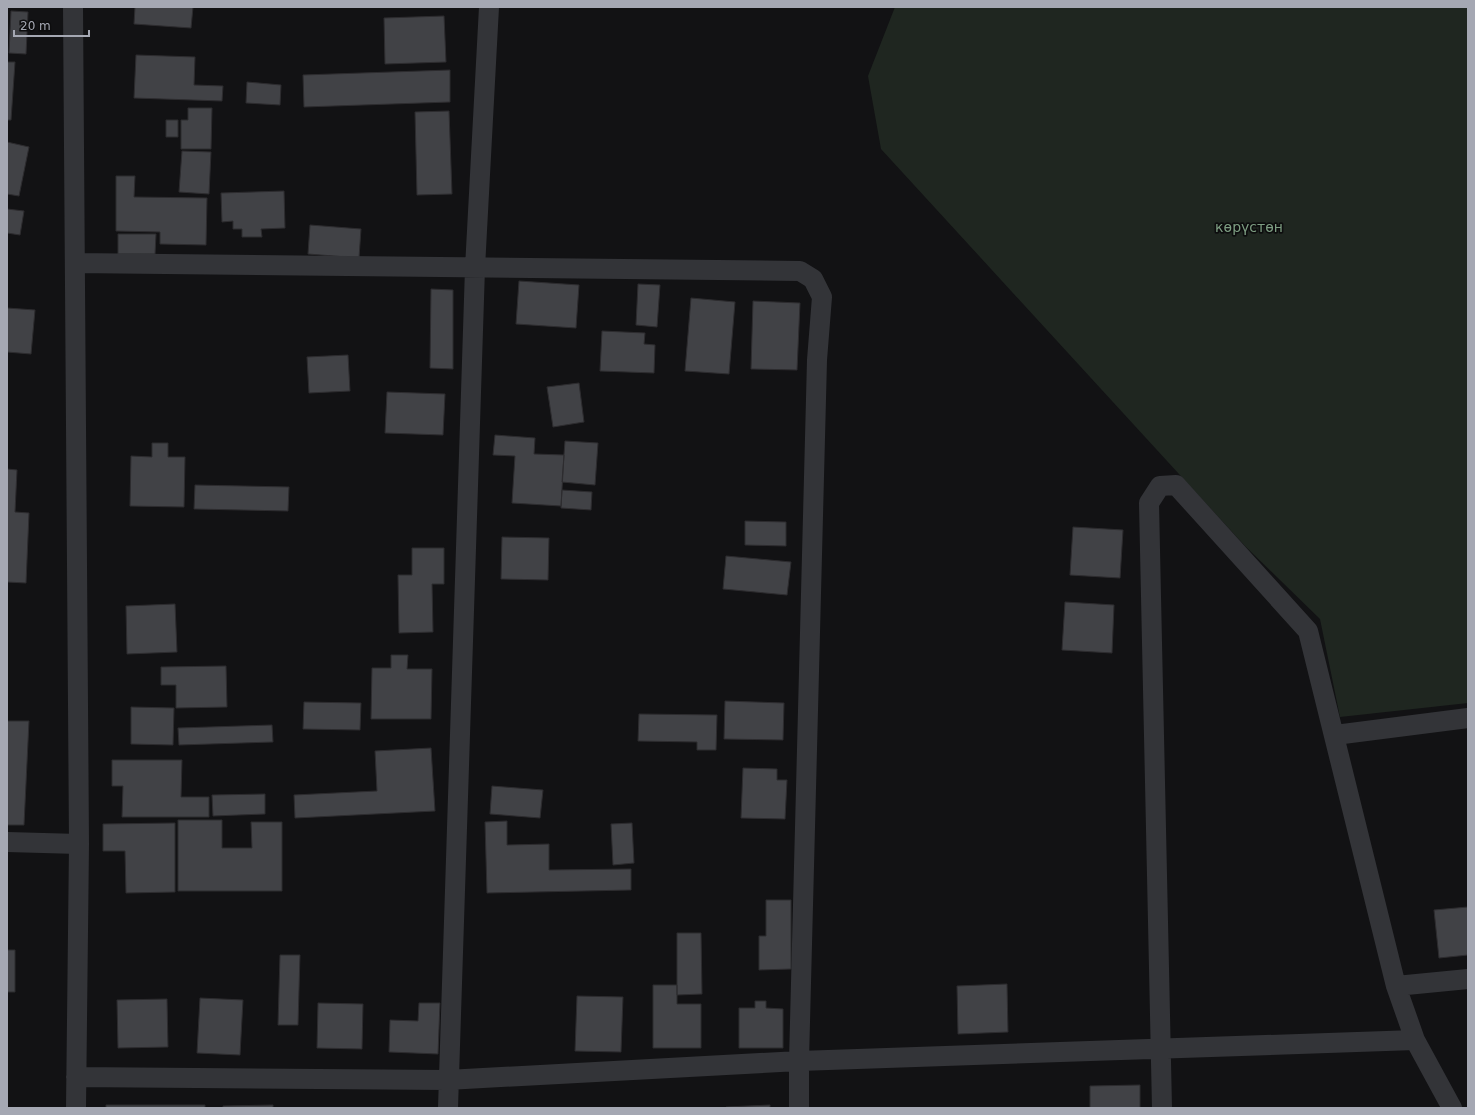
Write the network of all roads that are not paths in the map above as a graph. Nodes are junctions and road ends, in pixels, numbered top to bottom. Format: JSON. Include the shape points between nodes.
{"nodes":[{"id":1,"x":73,"y":7,"type":"edge"},
{"id":2,"x":489,"y":7,"type":"edge"},
{"id":3,"x":75,"y":263,"type":"junction"},
{"id":4,"x":475,"y":268,"type":"junction"},
{"id":5,"x":1468,"y":718,"type":"edge"},
{"id":6,"x":1335,"y":734,"type":"junction"},
{"id":7,"x":7,"y":842,"type":"edge"},
{"id":8,"x":79,"y":844,"type":"junction"},
{"id":9,"x":1468,"y":979,"type":"edge"},
{"id":10,"x":1396,"y":986,"type":"junction"},
{"id":11,"x":1415,"y":1040,"type":"junction"},
{"id":12,"x":1161,"y":1050,"type":"junction"},
{"id":13,"x":798,"y":1061,"type":"junction"},
{"id":14,"x":76,"y":1077,"type":"junction"},
{"id":15,"x":448,"y":1080,"type":"junction"},
{"id":16,"x":76,"y":1108,"type":"edge"},
{"id":17,"x":448,"y":1108,"type":"edge"},
{"id":18,"x":799,"y":1108,"type":"edge"},
{"id":19,"x":1162,"y":1108,"type":"edge"},
{"id":20,"x":1452,"y":1108,"type":"edge"}],
"edges":[{"from":1,"to":3,"type":"street"},
{"from":2,"to":4,"type":"street"},
{"from":3,"to":4,"type":"street"},
{"from":3,"to":8,"type":"street"},
{"from":4,"to":13,"type":"street","via":[[800,271],[813,279],[822,297],[817,360]]},
{"from":4,"to":15,"type":"street"},
{"from":5,"to":6,"type":"street"},
{"from":6,"to":10,"type":"street","via":[[1345,785]]},
{"from":6,"to":12,"type":"street","via":[[1308,631],[1176,485],[1160,486],[1149,503]]},
{"from":7,"to":8,"type":"street"},
{"from":8,"to":14,"type":"street"},
{"from":9,"to":10,"type":"street"},
{"from":10,"to":11,"type":"street"},
{"from":11,"to":12,"type":"street"},
{"from":11,"to":20,"type":"street"},
{"from":12,"to":13,"type":"street"},
{"from":12,"to":19,"type":"street"},
{"from":13,"to":15,"type":"street"},
{"from":13,"to":18,"type":"street"},
{"from":14,"to":15,"type":"street"},
{"from":14,"to":16,"type":"street"},
{"from":15,"to":17,"type":"street"}]}
